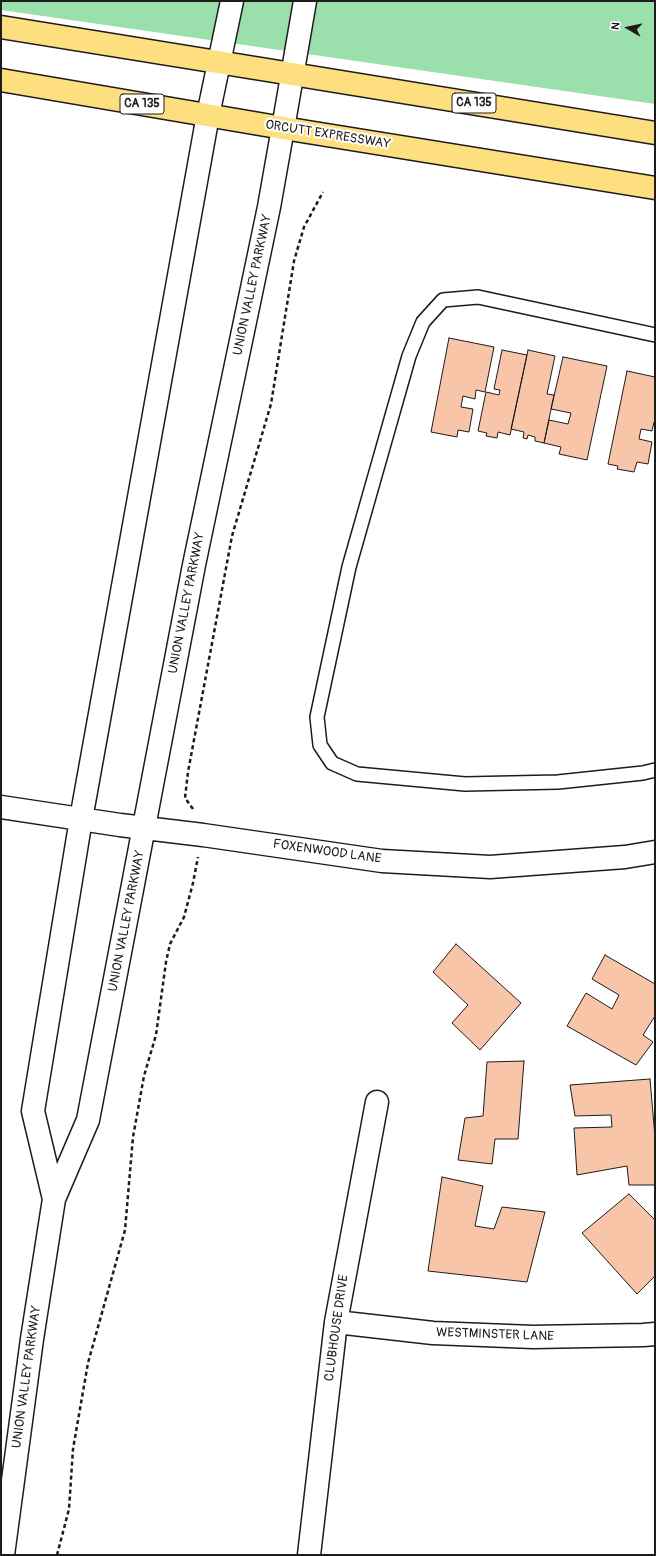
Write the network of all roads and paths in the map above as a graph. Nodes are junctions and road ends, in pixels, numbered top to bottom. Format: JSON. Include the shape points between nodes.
{"nodes":[{"id":1,"x":232,"y":1,"type":"edge"},
{"id":2,"x":305,"y":1,"type":"edge"},
{"id":3,"x":1,"y":27,"type":"edge"},
{"id":4,"x":219,"y":62,"type":"junction"},
{"id":5,"x":292,"y":74,"type":"junction"},
{"id":6,"x":1,"y":80,"type":"edge"},
{"id":7,"x":208,"y":115,"type":"junction"},
{"id":8,"x":283,"y":128,"type":"junction"},
{"id":9,"x":655,"y":133,"type":"edge"},
{"id":10,"x":655,"y":188,"type":"edge"},
{"id":11,"x":323,"y":192,"type":"dead end"},
{"id":12,"x":655,"y":336,"type":"edge"},
{"id":13,"x":655,"y":770,"type":"edge"},
{"id":14,"x":1,"y":807,"type":"edge"},
{"id":15,"x":81,"y":819,"type":"junction"},
{"id":16,"x":144,"y":828,"type":"junction"},
{"id":17,"x":203,"y":834,"type":"junction"},
{"id":18,"x":655,"y":852,"type":"edge"},
{"id":19,"x":377,"y":1102,"type":"dead end"},
{"id":20,"x":54,"y":1199,"type":"junction"},
{"id":21,"x":336,"y":1322,"type":"junction"},
{"id":22,"x":655,"y":1334,"type":"edge"},
{"id":23,"x":3,"y":1555,"type":"edge"},
{"id":24,"x":56,"y":1555,"type":"edge"},
{"id":25,"x":309,"y":1555,"type":"edge"}],
"edges":[{"from":1,"to":4,"type":"street","name":"UNION VALLEY PARKWAY"},
{"from":2,"to":5,"type":"street","name":"UNION VALLEY PARKWAY"},
{"from":3,"to":4,"type":"highway","number":"CA 135"},
{"from":4,"to":5,"type":"highway","number":"CA 135"},
{"from":4,"to":7,"type":"street","name":"UNION VALLEY PARKWAY"},
{"from":5,"to":8,"type":"street","name":"UNION VALLEY PARKWAY"},
{"from":5,"to":9,"type":"highway","number":"CA 135"},
{"from":6,"to":7,"type":"highway","name":"ORCUTT EXPRESSWAY","number":"CA 135"},
{"from":7,"to":8,"type":"highway","name":"ORCUTT EXPRESSWAY","number":"CA 135"},
{"from":7,"to":15,"type":"street","name":"UNION VALLEY PARKWAY"},
{"from":8,"to":10,"type":"highway","name":"ORCUTT EXPRESSWAY","number":"CA 135"},
{"from":8,"to":16,"type":"street","name":"UNION VALLEY PARKWAY","via":[[269,207],[194,565]]},
{"from":11,"to":17,"type":"path","via":[[304,227],[294,262],[271,404],[232,536],[189,764],[185,798],[198,817]]},
{"from":12,"to":13,"type":"lane","via":[[478,297],[444,300],[423,322],[409,356],[349,567],[317,717],[320,745],[332,762],[357,774],[473,784],[558,782]]},
{"from":14,"to":15,"type":"street","name":"FOXENWOOD LANE"},
{"from":15,"to":16,"type":"street","name":"FOXENWOOD LANE"},
{"from":15,"to":20,"type":"street","name":"UNION VALLEY PARKWAY","via":[[32,1112]]},
{"from":16,"to":17,"type":"street","name":"FOXENWOOD LANE"},
{"from":16,"to":20,"type":"street","name":"UNION VALLEY PARKWAY","via":[[88,1120]]},
{"from":17,"to":18,"type":"street","name":"FOXENWOOD LANE","via":[[382,861],[490,868]]},
{"from":17,"to":24,"type":"path","via":[[194,883],[184,917],[170,944],[166,962],[156,1034],[144,1076],[133,1137],[125,1230],[88,1363],[73,1449],[69,1509]]},
{"from":19,"to":21,"type":"street","name":"CLUBHOUSE DRIVE"},
{"from":20,"to":23,"type":"street","name":"UNION VALLEY PARKWAY"},
{"from":21,"to":22,"type":"street","name":"WESTMINSTER LANE","via":[[433,1333],[533,1337]]},
{"from":21,"to":25,"type":"street","name":"CLUBHOUSE DRIVE"}]}
